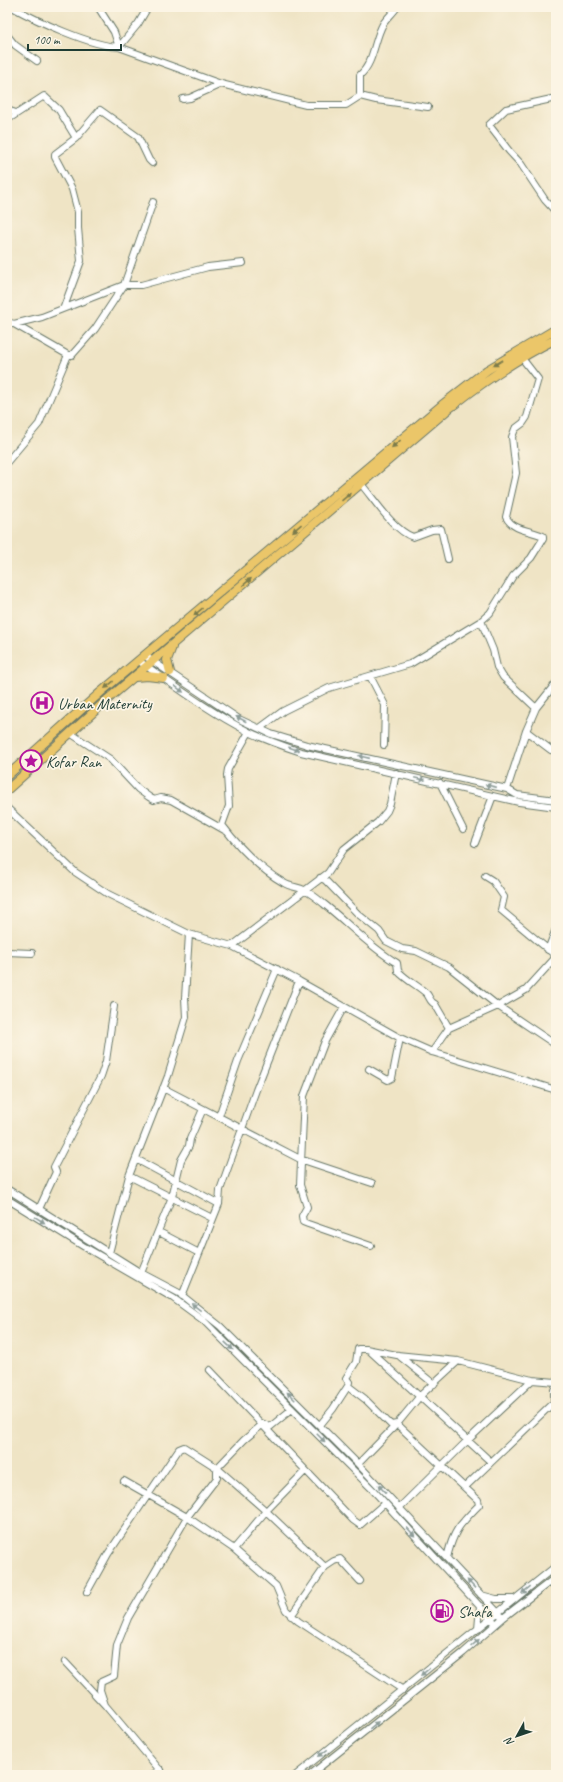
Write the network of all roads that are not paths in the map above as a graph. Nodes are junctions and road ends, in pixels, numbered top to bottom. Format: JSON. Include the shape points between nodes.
{"nodes":[{"id":1,"x":12,"y":7,"type":"edge"},
{"id":2,"x":98,"y":7,"type":"edge"},
{"id":3,"x":148,"y":7,"type":"edge"},
{"id":4,"x":397,"y":7,"type":"edge"},
{"id":5,"x":7,"y":35,"type":"edge"},
{"id":6,"x":119,"y":47,"type":"junction"},
{"id":7,"x":37,"y":61,"type":"dead end"},
{"id":8,"x":221,"y":84,"type":"junction"},
{"id":9,"x":360,"y":96,"type":"junction"},
{"id":10,"x":556,"y":98,"type":"edge"},
{"id":11,"x":183,"y":99,"type":"dead end"},
{"id":12,"x":428,"y":107,"type":"dead end"},
{"id":13,"x":7,"y":110,"type":"edge"},
{"id":14,"x":16,"y":113,"type":"junction"},
{"id":15,"x":7,"y":120,"type":"edge"},
{"id":16,"x":76,"y":138,"type":"junction"},
{"id":17,"x":152,"y":163,"type":"dead end"},
{"id":18,"x":153,"y":202,"type":"dead end"},
{"id":19,"x":556,"y":212,"type":"edge"},
{"id":20,"x":243,"y":263,"type":"dead end"},
{"id":21,"x":124,"y":285,"type":"junction"},
{"id":22,"x":64,"y":307,"type":"junction"},
{"id":23,"x":10,"y":323,"type":"edge"},
{"id":24,"x":556,"y":329,"type":"edge"},
{"id":25,"x":556,"y":339,"type":"edge"},
{"id":26,"x":68,"y":356,"type":"junction"},
{"id":27,"x":521,"y":357,"type":"junction"},
{"id":28,"x":7,"y":462,"type":"edge"},
{"id":29,"x":361,"y":484,"type":"junction"},
{"id":30,"x":448,"y":559,"type":"dead end"},
{"id":31,"x":481,"y":621,"type":"junction"},
{"id":32,"x":173,"y":645,"type":"junction"},
{"id":33,"x":142,"y":658,"type":"junction"},
{"id":34,"x":150,"y":664,"type":"junction"},
{"id":35,"x":167,"y":675,"type":"junction"},
{"id":36,"x":370,"y":676,"type":"junction"},
{"id":37,"x":135,"y":677,"type":"junction"},
{"id":38,"x":556,"y":683,"type":"edge"},
{"id":39,"x":536,"y":708,"type":"junction"},
{"id":40,"x":260,"y":728,"type":"junction"},
{"id":41,"x":526,"y":731,"type":"junction"},
{"id":42,"x":249,"y":732,"type":"junction"},
{"id":43,"x":70,"y":733,"type":"junction"},
{"id":44,"x":384,"y":745,"type":"dead end"},
{"id":45,"x":551,"y":750,"type":"dead end"},
{"id":46,"x":396,"y":773,"type":"junction"},
{"id":47,"x":7,"y":776,"type":"edge"},
{"id":48,"x":440,"y":783,"type":"junction"},
{"id":49,"x":507,"y":789,"type":"junction"},
{"id":50,"x":7,"y":790,"type":"edge"},
{"id":51,"x":493,"y":796,"type":"junction"},
{"id":52,"x":556,"y":800,"type":"edge"},
{"id":53,"x":556,"y":807,"type":"edge"},
{"id":54,"x":7,"y":808,"type":"edge"},
{"id":55,"x":463,"y":829,"type":"dead end"},
{"id":56,"x":229,"y":834,"type":"junction"},
{"id":57,"x":475,"y":843,"type":"dead end"},
{"id":58,"x":484,"y":876,"type":"dead end"},
{"id":59,"x":320,"y":878,"type":"junction"},
{"id":60,"x":304,"y":890,"type":"junction"},
{"id":61,"x":556,"y":929,"type":"edge"},
{"id":62,"x":189,"y":934,"type":"junction"},
{"id":63,"x":232,"y":946,"type":"junction"},
{"id":64,"x":548,"y":950,"type":"junction"},
{"id":65,"x":7,"y":952,"type":"edge"},
{"id":66,"x":32,"y":953,"type":"dead end"},
{"id":67,"x":556,"y":956,"type":"edge"},
{"id":68,"x":277,"y":969,"type":"junction"},
{"id":69,"x":299,"y":981,"type":"junction"},
{"id":70,"x":114,"y":1006,"type":"dead end"},
{"id":71,"x":498,"y":1006,"type":"junction"},
{"id":72,"x":344,"y":1007,"type":"junction"},
{"id":73,"x":449,"y":1028,"type":"junction"},
{"id":74,"x":400,"y":1038,"type":"junction"},
{"id":75,"x":556,"y":1045,"type":"edge"},
{"id":76,"x":432,"y":1052,"type":"junction"},
{"id":77,"x":369,"y":1069,"type":"dead end"},
{"id":78,"x":163,"y":1088,"type":"junction"},
{"id":79,"x":556,"y":1090,"type":"edge"},
{"id":80,"x":203,"y":1109,"type":"junction"},
{"id":81,"x":218,"y":1116,"type":"junction"},
{"id":82,"x":242,"y":1129,"type":"junction"},
{"id":83,"x":300,"y":1159,"type":"junction"},
{"id":84,"x":136,"y":1160,"type":"junction"},
{"id":85,"x":129,"y":1176,"type":"junction"},
{"id":86,"x":176,"y":1182,"type":"junction"},
{"id":87,"x":372,"y":1183,"type":"dead end"},
{"id":88,"x":7,"y":1189,"type":"edge"},
{"id":89,"x":172,"y":1197,"type":"junction"},
{"id":90,"x":7,"y":1199,"type":"edge"},
{"id":91,"x":219,"y":1204,"type":"junction"},
{"id":92,"x":39,"y":1209,"type":"junction"},
{"id":93,"x":212,"y":1218,"type":"junction"},
{"id":94,"x":159,"y":1232,"type":"junction"},
{"id":95,"x":371,"y":1246,"type":"dead end"},
{"id":96,"x":108,"y":1253,"type":"junction"},
{"id":97,"x":199,"y":1253,"type":"junction"},
{"id":98,"x":141,"y":1273,"type":"junction"},
{"id":99,"x":182,"y":1296,"type":"junction"},
{"id":100,"x":370,"y":1351,"type":"junction"},
{"id":101,"x":397,"y":1355,"type":"junction"},
{"id":102,"x":458,"y":1362,"type":"junction"},
{"id":103,"x":210,"y":1370,"type":"dead end"},
{"id":104,"x":532,"y":1380,"type":"junction"},
{"id":105,"x":556,"y":1382,"type":"edge"},
{"id":106,"x":434,"y":1384,"type":"junction"},
{"id":107,"x":348,"y":1386,"type":"junction"},
{"id":108,"x":556,"y":1386,"type":"edge"},
{"id":109,"x":420,"y":1396,"type":"junction"},
{"id":110,"x":292,"y":1409,"type":"junction"},
{"id":111,"x":263,"y":1424,"type":"junction"},
{"id":112,"x":320,"y":1424,"type":"junction"},
{"id":113,"x":397,"y":1424,"type":"junction"},
{"id":114,"x":468,"y":1440,"type":"junction"},
{"id":115,"x":490,"y":1461,"type":"junction"},
{"id":116,"x":358,"y":1464,"type":"junction"},
{"id":117,"x":442,"y":1467,"type":"junction"},
{"id":118,"x":217,"y":1468,"type":"junction"},
{"id":119,"x":305,"y":1471,"type":"junction"},
{"id":120,"x":124,"y":1481,"type":"dead end"},
{"id":121,"x":465,"y":1487,"type":"junction"},
{"id":122,"x":148,"y":1495,"type":"junction"},
{"id":123,"x":385,"y":1503,"type":"junction"},
{"id":124,"x":399,"y":1508,"type":"junction"},
{"id":125,"x":266,"y":1511,"type":"junction"},
{"id":126,"x":187,"y":1517,"type":"junction"},
{"id":127,"x":234,"y":1549,"type":"junction"},
{"id":128,"x":447,"y":1558,"type":"junction"},
{"id":129,"x":556,"y":1566,"type":"edge"},
{"id":130,"x":325,"y":1567,"type":"junction"},
{"id":131,"x":556,"y":1577,"type":"edge"},
{"id":132,"x":360,"y":1581,"type":"dead end"},
{"id":133,"x":550,"y":1582,"type":"junction"},
{"id":134,"x":556,"y":1588,"type":"edge"},
{"id":135,"x":87,"y":1592,"type":"dead end"},
{"id":136,"x":481,"y":1595,"type":"junction"},
{"id":137,"x":515,"y":1599,"type":"junction"},
{"id":138,"x":480,"y":1606,"type":"junction"},
{"id":139,"x":497,"y":1612,"type":"junction"},
{"id":140,"x":291,"y":1616,"type":"junction"},
{"id":141,"x":491,"y":1618,"type":"junction"},
{"id":142,"x":503,"y":1618,"type":"junction"},
{"id":143,"x":496,"y":1624,"type":"junction"},
{"id":144,"x":478,"y":1629,"type":"junction"},
{"id":145,"x":65,"y":1662,"type":"dead end"},
{"id":146,"x":403,"y":1690,"type":"junction"},
{"id":147,"x":105,"y":1705,"type":"junction"},
{"id":148,"x":162,"y":1772,"type":"edge"},
{"id":149,"x":152,"y":1775,"type":"edge"},
{"id":150,"x":296,"y":1775,"type":"edge"},
{"id":151,"x":310,"y":1775,"type":"edge"}],
"edges":[{"from":1,"to":6,"type":"street","via":[[61,30],[107,46]]},
{"from":2,"to":6,"type":"street","via":[[114,32]]},
{"from":3,"to":6,"type":"street"},
{"from":4,"to":9,"type":"street","via":[[383,24],[376,48],[360,75]]},
{"from":5,"to":7,"type":"street"},
{"from":6,"to":8,"type":"street"},
{"from":8,"to":9,"type":"street","via":[[306,105],[346,105]]},
{"from":8,"to":11,"type":"street"},
{"from":9,"to":12,"type":"street","via":[[371,100]]},
{"from":10,"to":19,"type":"street","via":[[506,109],[489,125]]},
{"from":13,"to":14,"type":"street"},
{"from":14,"to":15,"type":"street"},
{"from":14,"to":16,"type":"street","via":[[44,96],[59,110]]},
{"from":16,"to":17,"type":"street","via":[[100,110],[138,137]]},
{"from":16,"to":22,"type":"street","via":[[55,154],[72,189],[78,212],[80,261]]},
{"from":18,"to":21,"type":"street"},
{"from":20,"to":21,"type":"street","via":[[208,267],[141,285]]},
{"from":21,"to":22,"type":"street"},
{"from":21,"to":26,"type":"street","via":[[95,329],[72,355]]},
{"from":22,"to":23,"type":"street","via":[[42,317]]},
{"from":23,"to":26,"type":"street"},
{"from":24,"to":33,"type":"main road","one_way":true,"via":[[487,370],[442,405]]},
{"from":25,"to":27,"type":"main road"},
{"from":26,"to":28,"type":"street","via":[[39,424]]},
{"from":27,"to":29,"type":"main road","via":[[450,407]]},
{"from":27,"to":31,"type":"street","via":[[538,379],[527,417],[524,423],[515,429],[512,437],[516,473],[506,517],[514,526],[543,537],[531,558],[513,576],[490,613]]},
{"from":29,"to":30,"type":"street","via":[[406,534],[413,537],[440,529]]},
{"from":32,"to":29,"type":"main road","one_way":true},
{"from":31,"to":36,"type":"street","via":[[410,664]]},
{"from":31,"to":39,"type":"street","via":[[503,677]]},
{"from":32,"to":34,"type":"main road"},
{"from":32,"to":35,"type":"main road","via":[[167,660]]},
{"from":33,"to":34,"type":"street"},
{"from":33,"to":47,"type":"main road","one_way":true},
{"from":34,"to":35,"type":"street"},
{"from":34,"to":37,"type":"main road"},
{"from":35,"to":37,"type":"main road"},
{"from":40,"to":35,"type":"street","one_way":true,"via":[[239,719]]},
{"from":35,"to":42,"type":"street","one_way":true,"via":[[199,703]]},
{"from":36,"to":40,"type":"street","via":[[328,688],[283,711]]},
{"from":36,"to":44,"type":"street","via":[[385,706]]},
{"from":37,"to":43,"type":"main road"},
{"from":38,"to":39,"type":"street"},
{"from":39,"to":41,"type":"street"},
{"from":49,"to":40,"type":"street","one_way":true,"via":[[307,744],[271,734]]},
{"from":41,"to":45,"type":"street"},
{"from":41,"to":49,"type":"street"},
{"from":42,"to":46,"type":"street","one_way":true,"via":[[301,752]]},
{"from":42,"to":56,"type":"street","via":[[228,769],[229,806],[222,824]]},
{"from":43,"to":50,"type":"main road"},
{"from":43,"to":56,"type":"street","via":[[110,759],[149,797],[154,800],[171,800]]},
{"from":46,"to":48,"type":"street","one_way":true},
{"from":46,"to":59,"type":"street","via":[[387,811],[378,822],[344,849],[330,870]]},
{"from":48,"to":51,"type":"street"},
{"from":48,"to":55,"type":"street"},
{"from":49,"to":52,"type":"street","via":[[517,795]]},
{"from":51,"to":53,"type":"street"},
{"from":51,"to":57,"type":"street"},
{"from":54,"to":62,"type":"street","via":[[75,872],[108,894]]},
{"from":56,"to":60,"type":"street","via":[[264,868],[284,883]]},
{"from":58,"to":64,"type":"street","via":[[494,881],[504,896],[501,910]]},
{"from":59,"to":60,"type":"street"},
{"from":59,"to":71,"type":"street","via":[[380,932],[386,941],[402,949],[416,951],[449,967]]},
{"from":60,"to":63,"type":"street"},
{"from":60,"to":73,"type":"street","via":[[397,963],[398,971],[411,984],[427,994]]},
{"from":61,"to":64,"type":"street"},
{"from":62,"to":63,"type":"street"},
{"from":62,"to":78,"type":"street","via":[[186,1017]]},
{"from":63,"to":68,"type":"street"},
{"from":64,"to":67,"type":"street"},
{"from":65,"to":66,"type":"street"},
{"from":67,"to":71,"type":"street","via":[[526,990]]},
{"from":68,"to":69,"type":"street"},
{"from":68,"to":81,"type":"street"},
{"from":69,"to":72,"type":"street"},
{"from":69,"to":82,"type":"street"},
{"from":70,"to":92,"type":"street","via":[[106,1061],[101,1076],[54,1167],[56,1172]]},
{"from":71,"to":73,"type":"street"},
{"from":71,"to":75,"type":"street"},
{"from":72,"to":74,"type":"street"},
{"from":72,"to":83,"type":"street","via":[[325,1041],[304,1096]]},
{"from":73,"to":76,"type":"street"},
{"from":74,"to":76,"type":"street"},
{"from":74,"to":77,"type":"street","via":[[392,1078],[388,1080]]},
{"from":76,"to":79,"type":"street"},
{"from":78,"to":80,"type":"street"},
{"from":78,"to":84,"type":"street"},
{"from":80,"to":81,"type":"street"},
{"from":80,"to":86,"type":"street","via":[[181,1160]]},
{"from":81,"to":82,"type":"street"},
{"from":82,"to":83,"type":"street"},
{"from":82,"to":91,"type":"street","via":[[220,1190]]},
{"from":83,"to":87,"type":"street"},
{"from":83,"to":95,"type":"street","via":[[300,1185],[307,1207],[302,1216],[303,1222]]},
{"from":84,"to":85,"type":"street"},
{"from":84,"to":86,"type":"street"},
{"from":85,"to":89,"type":"street"},
{"from":85,"to":96,"type":"street"},
{"from":86,"to":89,"type":"street"},
{"from":86,"to":91,"type":"street"},
{"from":88,"to":92,"type":"street"},
{"from":89,"to":93,"type":"street"},
{"from":89,"to":94,"type":"street"},
{"from":90,"to":110,"type":"street","one_way":true,"via":[[174,1298],[203,1320]]},
{"from":91,"to":93,"type":"street"},
{"from":92,"to":96,"type":"street"},
{"from":93,"to":97,"type":"street"},
{"from":94,"to":97,"type":"street"},
{"from":94,"to":98,"type":"street"},
{"from":96,"to":98,"type":"street"},
{"from":97,"to":99,"type":"street"},
{"from":98,"to":99,"type":"street"},
{"from":112,"to":99,"type":"street","one_way":true,"via":[[220,1326]]},
{"from":100,"to":101,"type":"street"},
{"from":100,"to":107,"type":"street","via":[[358,1349],[356,1362],[346,1378]]},
{"from":100,"to":109,"type":"street"},
{"from":101,"to":102,"type":"street"},
{"from":101,"to":106,"type":"street"},
{"from":102,"to":104,"type":"street"},
{"from":102,"to":106,"type":"street"},
{"from":103,"to":111,"type":"street"},
{"from":104,"to":105,"type":"street"},
{"from":104,"to":114,"type":"street"},
{"from":106,"to":109,"type":"street"},
{"from":107,"to":112,"type":"street"},
{"from":107,"to":113,"type":"street","via":[[391,1425]]},
{"from":108,"to":115,"type":"street","via":[[554,1402]]},
{"from":109,"to":113,"type":"street"},
{"from":109,"to":114,"type":"street"},
{"from":110,"to":111,"type":"street","via":[[270,1427]]},
{"from":110,"to":123,"type":"street","one_way":true},
{"from":111,"to":118,"type":"street"},
{"from":111,"to":119,"type":"street"},
{"from":112,"to":116,"type":"street"},
{"from":113,"to":116,"type":"street"},
{"from":113,"to":117,"type":"street"},
{"from":114,"to":115,"type":"street"},
{"from":114,"to":117,"type":"street"},
{"from":115,"to":121,"type":"street"},
{"from":124,"to":116,"type":"street","one_way":true},
{"from":117,"to":121,"type":"street"},
{"from":117,"to":124,"type":"street"},
{"from":118,"to":122,"type":"street","via":[[184,1447],[179,1449]]},
{"from":118,"to":125,"type":"street"},
{"from":118,"to":126,"type":"street","via":[[217,1478]]},
{"from":119,"to":123,"type":"street","via":[[360,1525]]},
{"from":119,"to":125,"type":"street"},
{"from":120,"to":122,"type":"street"},
{"from":121,"to":128,"type":"street","via":[[478,1500],[479,1505],[463,1522],[451,1543]]},
{"from":122,"to":126,"type":"street"},
{"from":122,"to":135,"type":"street","via":[[108,1554]]},
{"from":123,"to":138,"type":"street","one_way":true},
{"from":124,"to":128,"type":"street"},
{"from":125,"to":127,"type":"street"},
{"from":125,"to":130,"type":"street"},
{"from":126,"to":127,"type":"street"},
{"from":126,"to":147,"type":"street","via":[[128,1618],[117,1645],[114,1676],[101,1682],[100,1690]]},
{"from":127,"to":140,"type":"street","via":[[276,1586]]},
{"from":136,"to":128,"type":"street","one_way":true},
{"from":129,"to":137,"type":"street","one_way":true},
{"from":130,"to":132,"type":"street","via":[[340,1559]]},
{"from":130,"to":140,"type":"street"},
{"from":131,"to":133,"type":"street"},
{"from":133,"to":134,"type":"street"},
{"from":133,"to":142,"type":"street"},
{"from":136,"to":137,"type":"street","via":[[496,1599]]},
{"from":136,"to":139,"type":"street"},
{"from":137,"to":139,"type":"street"},
{"from":138,"to":141,"type":"street"},
{"from":138,"to":144,"type":"street"},
{"from":139,"to":141,"type":"street"},
{"from":139,"to":142,"type":"street"},
{"from":140,"to":146,"type":"street"},
{"from":141,"to":143,"type":"street"},
{"from":141,"to":144,"type":"street"},
{"from":142,"to":143,"type":"street"},
{"from":151,"to":143,"type":"street","one_way":true},
{"from":144,"to":146,"type":"street","one_way":true},
{"from":145,"to":147,"type":"street"},
{"from":146,"to":150,"type":"street","one_way":true},
{"from":147,"to":148,"type":"street"},
{"from":148,"to":149,"type":"street"}]}
